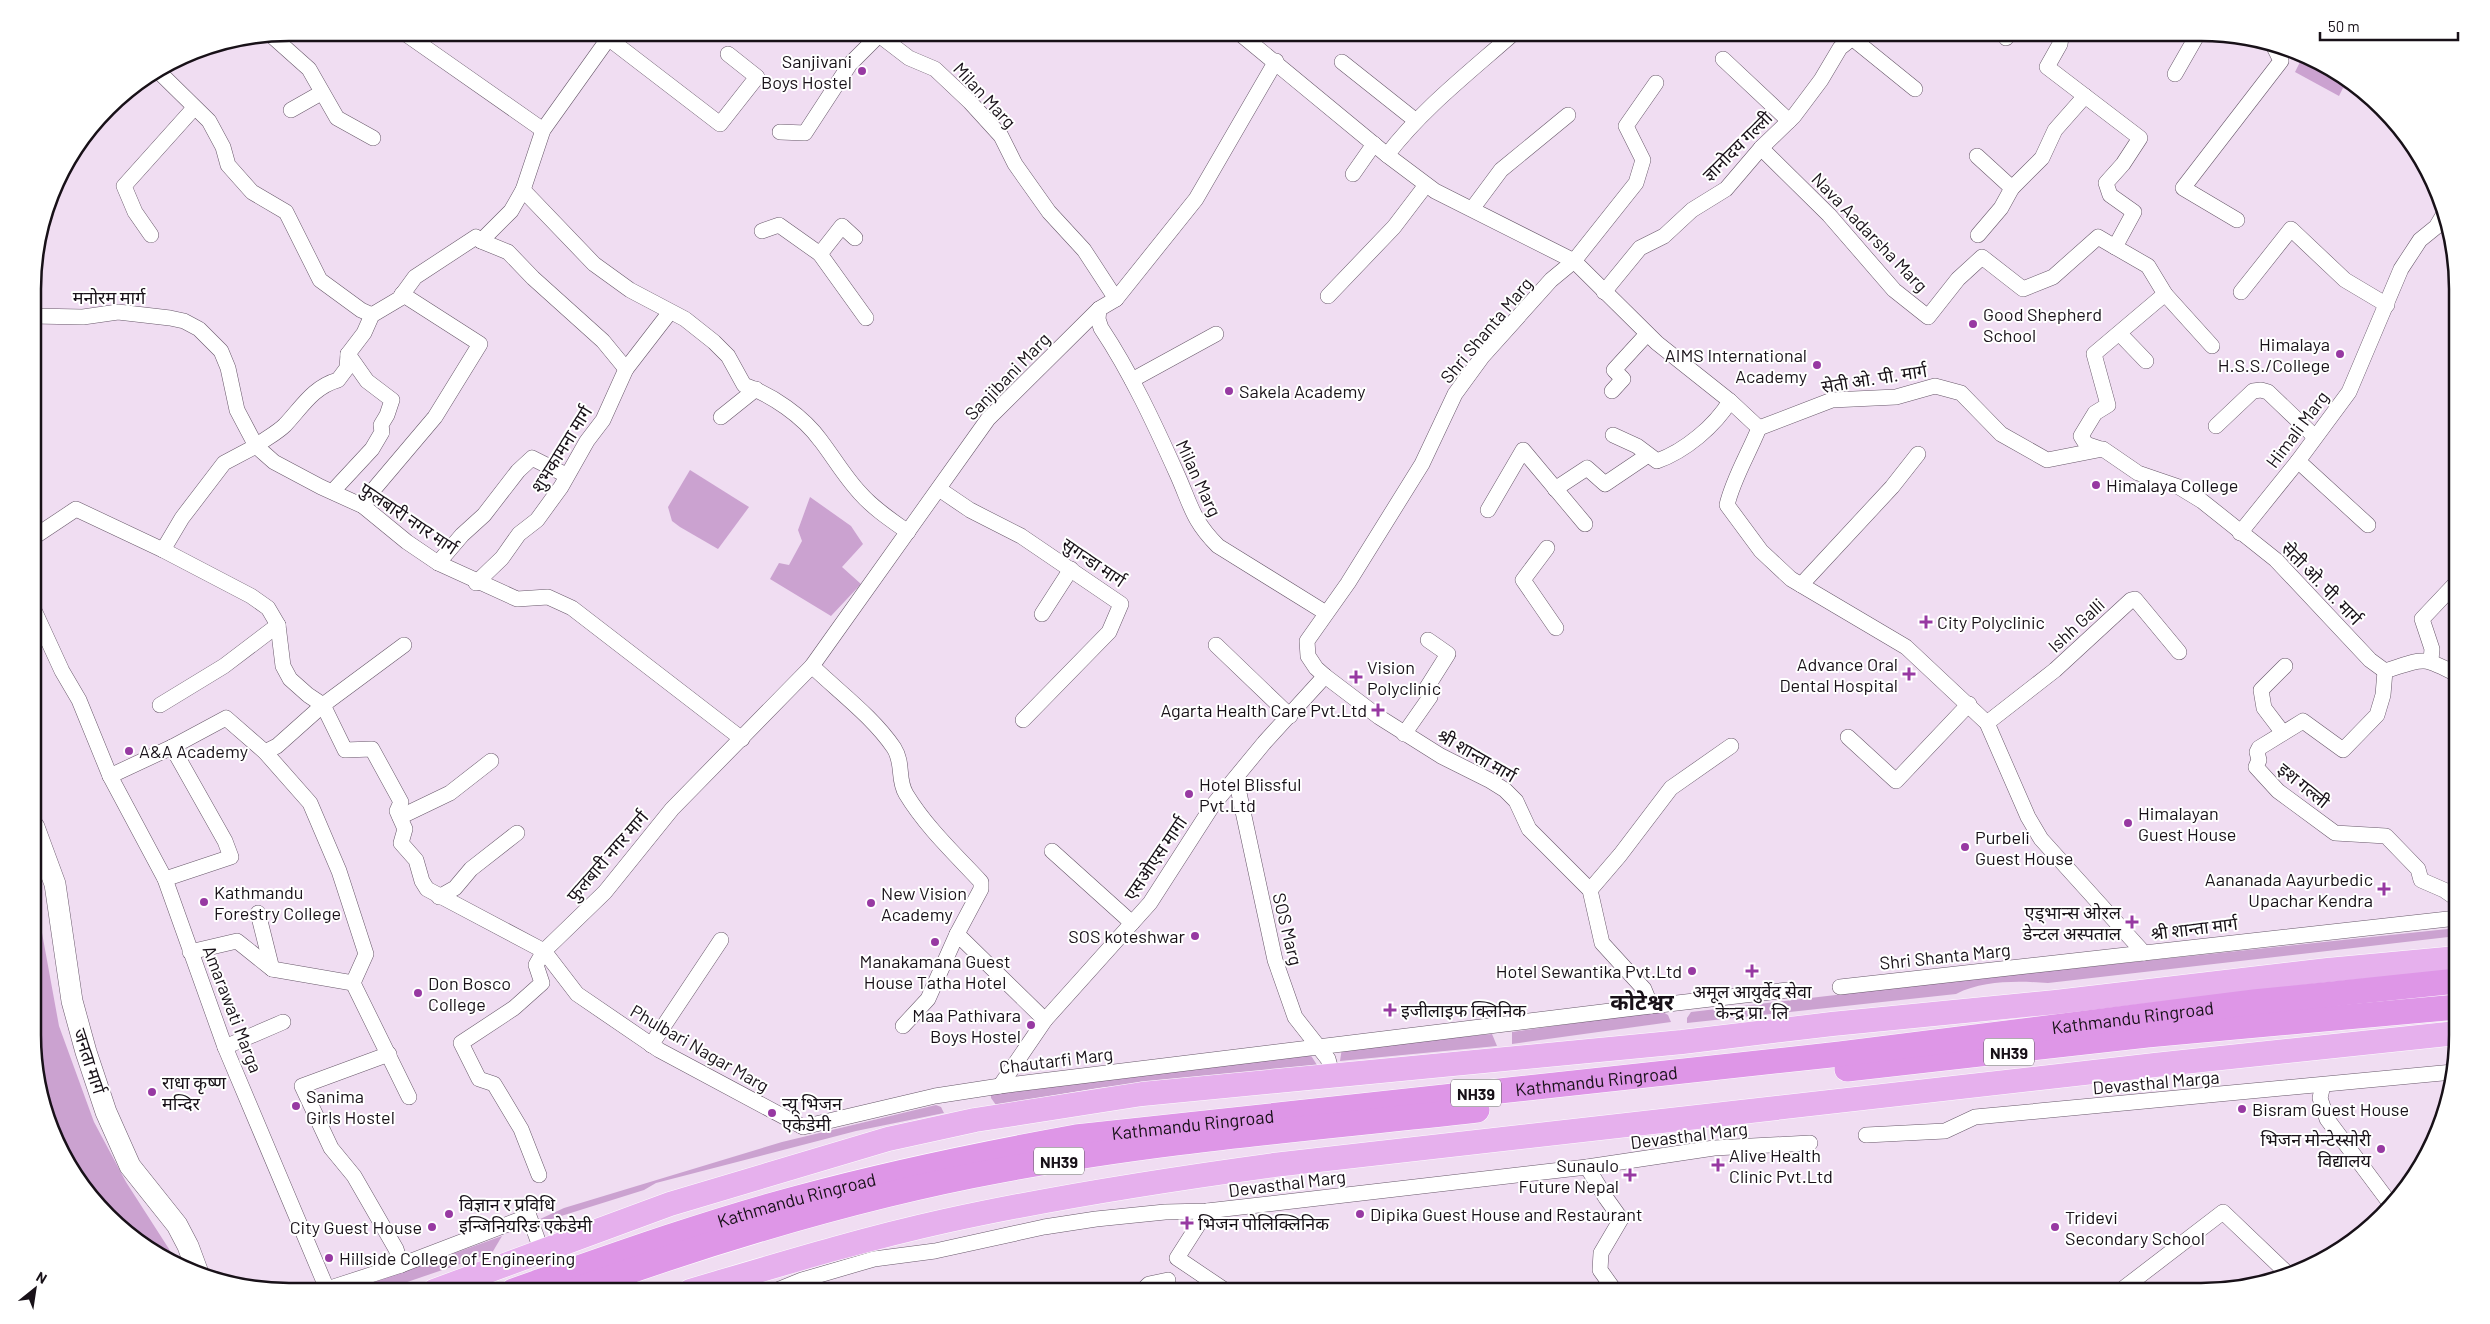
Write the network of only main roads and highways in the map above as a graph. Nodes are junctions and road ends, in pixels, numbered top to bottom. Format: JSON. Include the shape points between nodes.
{"nodes":[{"id":1,"x":41,"y":847,"type":"edge"},
{"id":2,"x":2449,"y":959,"type":"edge"},
{"id":3,"x":2449,"y":982,"type":"edge"},
{"id":4,"x":2449,"y":1008,"type":"edge"},
{"id":5,"x":2449,"y":1034,"type":"edge"},
{"id":6,"x":195,"y":1264,"type":"edge"},
{"id":7,"x":458,"y":1283,"type":"edge"},
{"id":8,"x":539,"y":1283,"type":"edge"},
{"id":9,"x":596,"y":1283,"type":"edge"},
{"id":10,"x":718,"y":1283,"type":"edge"}],
"edges":[{"from":1,"to":6,"type":"main road","name":"जनता मार्ग","via":[[54,884],[72,1000],[106,1112],[130,1166],[177,1225]]},
{"from":2,"to":7,"type":"main road","via":[[1682,1042],[1133,1096],[975,1120],[888,1139],[670,1204]]},
{"from":3,"to":8,"type":"highway","name":"Kathmandu Ringroad","number":"NH39","via":[[2254,1002],[1830,1055],[1076,1137],[978,1155],[797,1198]]},
{"from":4,"to":9,"type":"highway","name":"Kathmandu Ringroad","number":"NH39","via":[[2148,1035],[1286,1132],[1066,1160],[941,1182],[784,1222]]},
{"from":5,"to":10,"type":"main road","via":[[2192,1060],[1274,1165],[1128,1185],[1004,1208],[877,1237]]}]}
